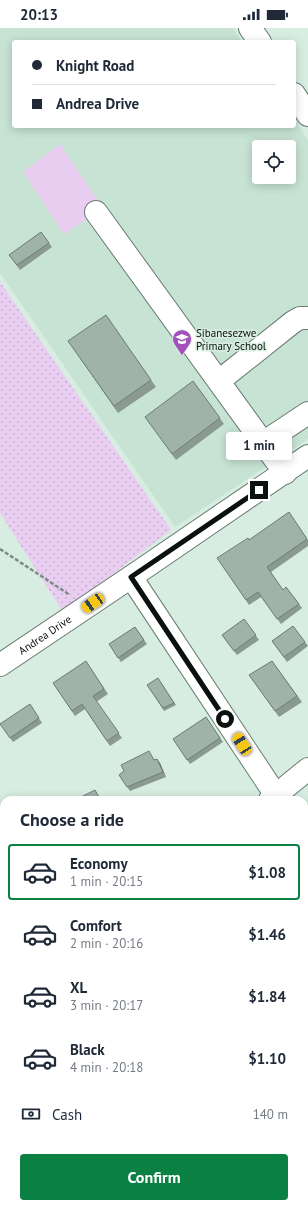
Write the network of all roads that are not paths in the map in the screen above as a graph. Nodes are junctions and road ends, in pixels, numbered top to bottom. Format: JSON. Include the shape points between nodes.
{"nodes":[{"id":1,"x":250,"y":28,"type":"edge"},
{"id":2,"x":259,"y":40,"type":"edge"},
{"id":3,"x":296,"y":97,"type":"edge"},
{"id":4,"x":308,"y":115,"type":"edge"},
{"id":5,"x":96,"y":212,"type":"dead end"},
{"id":6,"x":308,"y":318,"type":"edge"},
{"id":7,"x":219,"y":381,"type":"junction"},
{"id":8,"x":308,"y":413,"type":"edge"},
{"id":9,"x":263,"y":443,"type":"junction"},
{"id":10,"x":308,"y":456,"type":"edge"},
{"id":11,"x":284,"y":473,"type":"junction"},
{"id":12,"x":131,"y":577,"type":"junction"},
{"id":13,"x":0,"y":665,"type":"edge"},
{"id":14,"x":308,"y":770,"type":"edge"},
{"id":15,"x":273,"y":796,"type":"edge"},
{"id":16,"x":278,"y":796,"type":"edge"}],
"edges":[{"from":1,"to":2,"type":"street"},
{"from":3,"to":4,"type":"street"},
{"from":5,"to":7,"type":"street"},
{"from":6,"to":7,"type":"street","via":[[300,318],[293,322]]},
{"from":7,"to":9,"type":"street"},
{"from":8,"to":9,"type":"street"},
{"from":9,"to":11,"type":"street"},
{"from":10,"to":11,"type":"street","name":"Andrea Drive"},
{"from":11,"to":12,"type":"street","name":"Andrea Drive"},
{"from":12,"to":13,"type":"street","name":"Andrea Drive"},
{"from":12,"to":15,"type":"street"},
{"from":14,"to":16,"type":"street"}]}
